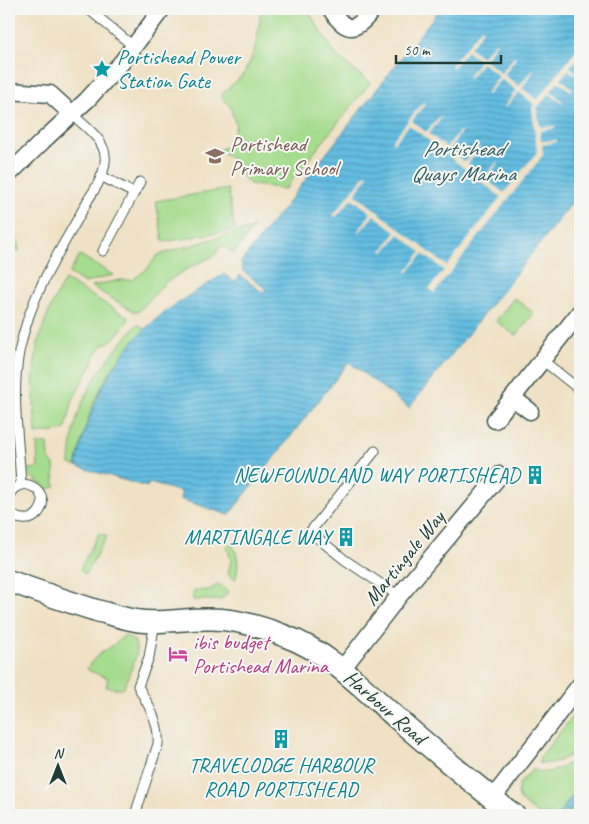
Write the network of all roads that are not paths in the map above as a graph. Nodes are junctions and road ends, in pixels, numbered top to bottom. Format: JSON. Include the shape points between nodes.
{"nodes":[{"id":1,"x":95,"y":9,"type":"edge"},
{"id":2,"x":162,"y":9,"type":"edge"},
{"id":3,"x":331,"y":9,"type":"edge"},
{"id":4,"x":373,"y":9,"type":"edge"},
{"id":5,"x":133,"y":46,"type":"junction"},
{"id":6,"x":9,"y":91,"type":"edge"},
{"id":7,"x":72,"y":114,"type":"junction"},
{"id":8,"x":9,"y":174,"type":"edge"},
{"id":9,"x":101,"y":176,"type":"junction"},
{"id":10,"x":140,"y":182,"type":"dead end"},
{"id":11,"x":134,"y":193,"type":"junction"},
{"id":12,"x":103,"y":251,"type":"dead end"},
{"id":13,"x":580,"y":312,"type":"edge"},
{"id":14,"x":542,"y":360,"type":"junction"},
{"id":15,"x":580,"y":393,"type":"edge"},
{"id":16,"x":513,"y":398,"type":"junction"},
{"id":17,"x":530,"y":411,"type":"dead end"},
{"id":18,"x":495,"y":420,"type":"dead end"},
{"id":19,"x":375,"y":451,"type":"dead end"},
{"id":20,"x":500,"y":475,"type":"dead end"},
{"id":21,"x":21,"y":485,"type":"junction"},
{"id":22,"x":9,"y":495,"type":"edge"},
{"id":23,"x":9,"y":508,"type":"edge"},
{"id":24,"x":9,"y":581,"type":"edge"},
{"id":25,"x":399,"y":596,"type":"junction"},
{"id":26,"x":155,"y":622,"type":"junction"},
{"id":27,"x":342,"y":669,"type":"junction"},
{"id":28,"x":580,"y":685,"type":"edge"},
{"id":29,"x":492,"y":799,"type":"junction"},
{"id":30,"x":135,"y":815,"type":"edge"},
{"id":31,"x":514,"y":815,"type":"edge"}],
"edges":[{"from":1,"to":5,"type":"lane","via":[[92,12]]},
{"from":2,"to":5,"type":"street"},
{"from":3,"to":4,"type":"street","via":[[344,24],[355,27]]},
{"from":5,"to":7,"type":"street"},
{"from":6,"to":7,"type":"street","via":[[50,94]]},
{"from":7,"to":8,"type":"street"},
{"from":7,"to":9,"type":"lane","via":[[95,136],[106,154]]},
{"from":9,"to":11,"type":"lane"},
{"from":9,"to":21,"type":"lane","via":[[44,280],[22,340],[16,387]]},
{"from":10,"to":11,"type":"lane"},
{"from":11,"to":12,"type":"lane"},
{"from":13,"to":14,"type":"street"},
{"from":14,"to":15,"type":"lane"},
{"from":14,"to":16,"type":"street"},
{"from":16,"to":17,"type":"street"},
{"from":16,"to":18,"type":"street"},
{"from":19,"to":25,"type":"lane","via":[[310,532]]},
{"from":20,"to":25,"type":"street","name":"Martingale Way"},
{"from":21,"to":22,"type":"lane"},
{"from":21,"to":23,"type":"lane","via":[[38,490],[42,505],[40,511],[25,519],[14,516]]},
{"from":24,"to":26,"type":"street","name":"Harbour Road","via":[[125,619]]},
{"from":25,"to":27,"type":"street","name":"Martingale Way"},
{"from":26,"to":27,"type":"street","name":"Harbour Road","via":[[212,618],[237,622],[286,636]]},
{"from":26,"to":30,"type":"lane","via":[[149,657],[138,686],[155,718],[158,744]]},
{"from":27,"to":29,"type":"street","name":"Harbour Road"},
{"from":28,"to":29,"type":"street"},
{"from":29,"to":31,"type":"street","name":"Harbour Road"}]}
